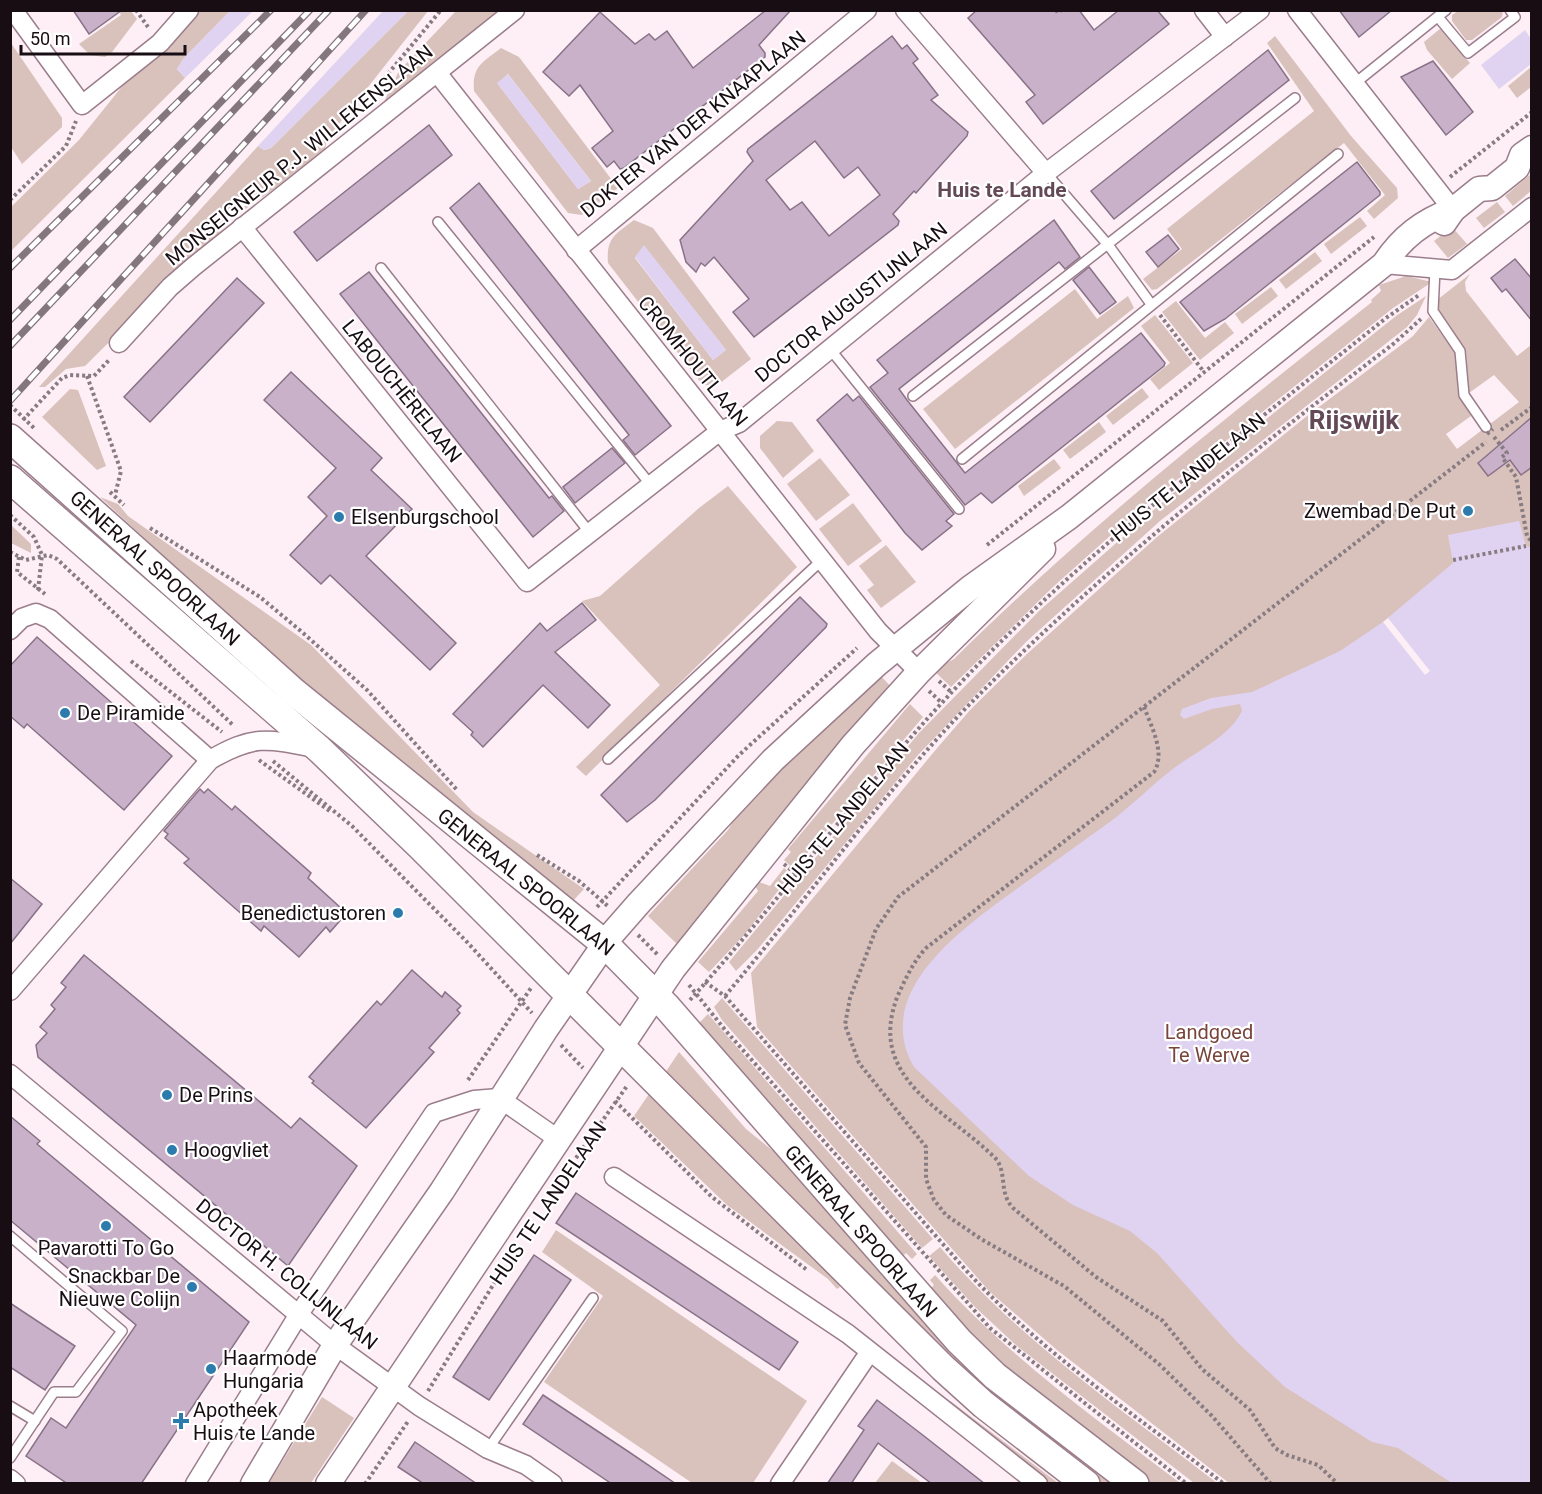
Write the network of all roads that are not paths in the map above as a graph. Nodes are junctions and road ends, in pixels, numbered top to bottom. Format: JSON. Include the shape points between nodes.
{"nodes":[{"id":1,"x":13,"y":10,"type":"edge"},
{"id":2,"x":189,"y":10,"type":"edge"},
{"id":3,"x":515,"y":10,"type":"edge"},
{"id":4,"x":867,"y":10,"type":"edge"},
{"id":5,"x":905,"y":10,"type":"edge"},
{"id":6,"x":1204,"y":10,"type":"edge"},
{"id":7,"x":1260,"y":10,"type":"edge"},
{"id":8,"x":1297,"y":10,"type":"edge"},
{"id":9,"x":1446,"y":10,"type":"edge"},
{"id":10,"x":1510,"y":10,"type":"edge"},
{"id":11,"x":1438,"y":17,"type":"junction"},
{"id":12,"x":1225,"y":37,"type":"junction"},
{"id":13,"x":438,"y":74,"type":"junction"},
{"id":14,"x":1354,"y":84,"type":"junction"},
{"id":15,"x":1295,"y":98,"type":"dead end"},
{"id":16,"x":1527,"y":151,"type":"edge"},
{"id":17,"x":1338,"y":154,"type":"dead end"},
{"id":18,"x":1046,"y":172,"type":"junction"},
{"id":19,"x":1532,"y":207,"type":"edge"},
{"id":20,"x":1453,"y":210,"type":"junction"},
{"id":21,"x":438,"y":222,"type":"dead end"},
{"id":22,"x":242,"y":227,"type":"junction"},
{"id":23,"x":1109,"y":246,"type":"junction"},
{"id":24,"x":576,"y":250,"type":"junction"},
{"id":25,"x":1384,"y":264,"type":"junction"},
{"id":26,"x":381,"y":268,"type":"dead end"},
{"id":27,"x":1434,"y":278,"type":"junction"},
{"id":28,"x":1151,"y":304,"type":"junction"},
{"id":29,"x":119,"y":343,"type":"road end"},
{"id":30,"x":830,"y":349,"type":"junction"},
{"id":31,"x":913,"y":396,"type":"dead end"},
{"id":32,"x":1489,"y":430,"type":"road end"},
{"id":33,"x":720,"y":431,"type":"junction"},
{"id":34,"x":21,"y":437,"type":"edge"},
{"id":35,"x":962,"y":459,"type":"dead end"},
{"id":36,"x":10,"y":478,"type":"edge"},
{"id":37,"x":650,"y":484,"type":"junction"},
{"id":38,"x":959,"y":509,"type":"dead end"},
{"id":39,"x":1069,"y":517,"type":"junction"},
{"id":40,"x":590,"y":533,"type":"junction"},
{"id":41,"x":822,"y":560,"type":"junction"},
{"id":42,"x":527,"y":582,"type":"joint"},
{"id":43,"x":10,"y":630,"type":"edge"},
{"id":44,"x":894,"y":649,"type":"junction"},
{"id":45,"x":919,"y":672,"type":"junction"},
{"id":46,"x":319,"y":749,"type":"junction"},
{"id":47,"x":608,"y":759,"type":"dead end"},
{"id":48,"x":210,"y":760,"type":"junction"},
{"id":49,"x":605,"y":944,"type":"junction"},
{"id":50,"x":10,"y":991,"type":"edge"},
{"id":51,"x":656,"y":995,"type":"junction"},
{"id":52,"x":569,"y":996,"type":"junction"},
{"id":53,"x":622,"y":1048,"type":"junction"},
{"id":54,"x":10,"y":1074,"type":"edge"},
{"id":55,"x":499,"y":1098,"type":"junction"},
{"id":56,"x":558,"y":1140,"type":"junction"},
{"id":57,"x":614,"y":1177,"type":"dead end"},
{"id":58,"x":10,"y":1236,"type":"edge"},
{"id":59,"x":593,"y":1298,"type":"dead end"},
{"id":60,"x":299,"y":1314,"type":"junction"},
{"id":61,"x":335,"y":1345,"type":"junction"},
{"id":62,"x":869,"y":1353,"type":"junction"},
{"id":63,"x":393,"y":1388,"type":"junction"},
{"id":64,"x":10,"y":1406,"type":"edge"},
{"id":65,"x":35,"y":1421,"type":"junction"},
{"id":66,"x":488,"y":1449,"type":"junction"},
{"id":67,"x":10,"y":1458,"type":"edge"},
{"id":68,"x":10,"y":1479,"type":"edge"},
{"id":69,"x":16,"y":1484,"type":"edge"},
{"id":70,"x":195,"y":1484,"type":"edge"},
{"id":71,"x":253,"y":1484,"type":"edge"},
{"id":72,"x":328,"y":1484,"type":"edge"},
{"id":73,"x":553,"y":1484,"type":"edge"},
{"id":74,"x":780,"y":1484,"type":"edge"},
{"id":75,"x":1038,"y":1484,"type":"edge"},
{"id":76,"x":1086,"y":1484,"type":"edge"},
{"id":77,"x":1135,"y":1484,"type":"edge"}],
"edges":[{"from":1,"to":2,"type":"street","via":[[82,105],[160,43]]},
{"from":3,"to":13,"type":"street","name":"MONSEIGNEUR P.J. WILLEKENSLAAN"},
{"from":4,"to":24,"type":"street","name":"DOKTER VAN DER KNAAPLAAN"},
{"from":5,"to":18,"type":"street"},
{"from":6,"to":12,"type":"street"},
{"from":7,"to":12,"type":"street","name":"DOCTOR AUGUSTIJNLAAN"},
{"from":8,"to":14,"type":"street"},
{"from":9,"to":11,"type":"lane"},
{"from":10,"to":11,"type":"lane","via":[[1515,17],[1468,53]]},
{"from":11,"to":14,"type":"lane"},
{"from":12,"to":18,"type":"street","name":"DOCTOR AUGUSTIJNLAAN"},
{"from":13,"to":22,"type":"street","name":"MONSEIGNEUR P.J. WILLEKENSLAAN"},
{"from":13,"to":24,"type":"street","name":"CROMHOUTLAAN"},
{"from":14,"to":20,"type":"street"},
{"from":15,"to":23,"type":"lane"},
{"from":16,"to":20,"type":"street","name":"HUIS TE LANDELAAN","via":[[1507,157],[1482,176],[1479,189]]},
{"from":17,"to":28,"type":"lane"},
{"from":18,"to":23,"type":"lane"},
{"from":18,"to":30,"type":"street","name":"DOCTOR AUGUSTIJNLAAN"},
{"from":19,"to":27,"type":"street","via":[[1452,270]]},
{"from":20,"to":25,"type":"street","name":"HUIS TE LANDELAAN","via":[[1429,219],[1397,244]]},
{"from":21,"to":37,"type":"lane"},
{"from":22,"to":29,"type":"street","name":"MONSEIGNEUR P.J. WILLEKENSLAAN","via":[[170,287]]},
{"from":22,"to":42,"type":"street","name":"LABOUCHÈRELAAN"},
{"from":23,"to":28,"type":"lane"},
{"from":23,"to":31,"type":"lane"},
{"from":24,"to":33,"type":"street","name":"CROMHOUTLAAN"},
{"from":25,"to":27,"type":"street"},
{"from":25,"to":39,"type":"street","name":"HUIS TE LANDELAAN"},
{"from":26,"to":40,"type":"lane"},
{"from":27,"to":32,"type":"lane","via":[[1434,311],[1462,355],[1466,399]]},
{"from":28,"to":35,"type":"lane"},
{"from":30,"to":33,"type":"street","name":"DOCTOR AUGUSTIJNLAAN","via":[[739,423]]},
{"from":30,"to":38,"type":"lane"},
{"from":33,"to":37,"type":"street","name":"DOCTOR AUGUSTIJNLAAN"},
{"from":33,"to":41,"type":"street","name":"CROMHOUTLAAN"},
{"from":34,"to":49,"type":"main road","name":"GENERAAL SPOORLAAN","via":[[294,692]]},
{"from":36,"to":46,"type":"main road","name":"GENERAAL SPOORLAAN"},
{"from":37,"to":40,"type":"street","name":"DOCTOR AUGUSTIJNLAAN"},
{"from":39,"to":44,"type":"street","name":"HUIS TE LANDELAAN"},
{"from":39,"to":45,"type":"street","name":"HUIS TE LANDELAAN"},
{"from":40,"to":42,"type":"street","name":"DOCTOR AUGUSTIJNLAAN"},
{"from":41,"to":44,"type":"street","name":"CROMHOUTLAAN"},
{"from":41,"to":47,"type":"lane"},
{"from":43,"to":48,"type":"street","via":[[22,618],[36,613],[50,619]]},
{"from":44,"to":45,"type":"street","name":"CROMHOUTLAAN"},
{"from":44,"to":49,"type":"street","name":"HUIS TE LANDELAAN","via":[[787,746]]},
{"from":45,"to":51,"type":"street","name":"HUIS TE LANDELAAN","via":[[817,788]]},
{"from":46,"to":48,"type":"street","via":[[285,742],[243,742]]},
{"from":46,"to":52,"type":"main road","name":"GENERAAL SPOORLAAN"},
{"from":48,"to":50,"type":"street"},
{"from":49,"to":51,"type":"main road","name":"GENERAAL SPOORLAAN"},
{"from":49,"to":52,"type":"street","name":"HUIS TE LANDELAAN"},
{"from":51,"to":53,"type":"street","name":"HUIS TE LANDELAAN"},
{"from":51,"to":77,"type":"main road","name":"GENERAAL SPOORLAAN","via":[[959,1341],[988,1370]]},
{"from":52,"to":53,"type":"main road","name":"GENERAAL SPOORLAAN"},
{"from":52,"to":55,"type":"street","name":"HUIS TE LANDELAAN"},
{"from":53,"to":56,"type":"street","name":"HUIS TE LANDELAAN"},
{"from":53,"to":76,"type":"main road","name":"GENERAAL SPOORLAAN","via":[[964,1388]]},
{"from":54,"to":60,"type":"street","name":"DOCTOR H. COLIJNLAAN"},
{"from":55,"to":56,"type":"street","name":"HUIS TE LANDELAAN"},
{"from":55,"to":60,"type":"street","via":[[474,1100],[434,1113]]},
{"from":55,"to":61,"type":"street","name":"HUIS TE LANDELAAN","via":[[442,1191]]},
{"from":56,"to":63,"type":"street","name":"HUIS TE LANDELAAN"},
{"from":57,"to":62,"type":"street","via":[[848,1334]]},
{"from":58,"to":65,"type":"lane","via":[[123,1331],[76,1392],[54,1392]]},
{"from":59,"to":66,"type":"lane"},
{"from":60,"to":61,"type":"street","name":"DOCTOR H. COLIJNLAAN"},
{"from":60,"to":70,"type":"street"},
{"from":61,"to":63,"type":"street","name":"DOCTOR H. COLIJNLAAN"},
{"from":61,"to":71,"type":"street","name":"HUIS TE LANDELAAN"},
{"from":62,"to":74,"type":"street"},
{"from":62,"to":75,"type":"street"},
{"from":63,"to":66,"type":"street","name":"DOCTOR H. COLIJNLAAN"},
{"from":63,"to":72,"type":"street","name":"HUIS TE LANDELAAN"},
{"from":64,"to":65,"type":"lane"},
{"from":65,"to":67,"type":"lane"},
{"from":66,"to":73,"type":"street","name":"DOCTOR H. COLIJNLAAN","via":[[526,1465]]},
{"from":68,"to":69,"type":"street"}]}
